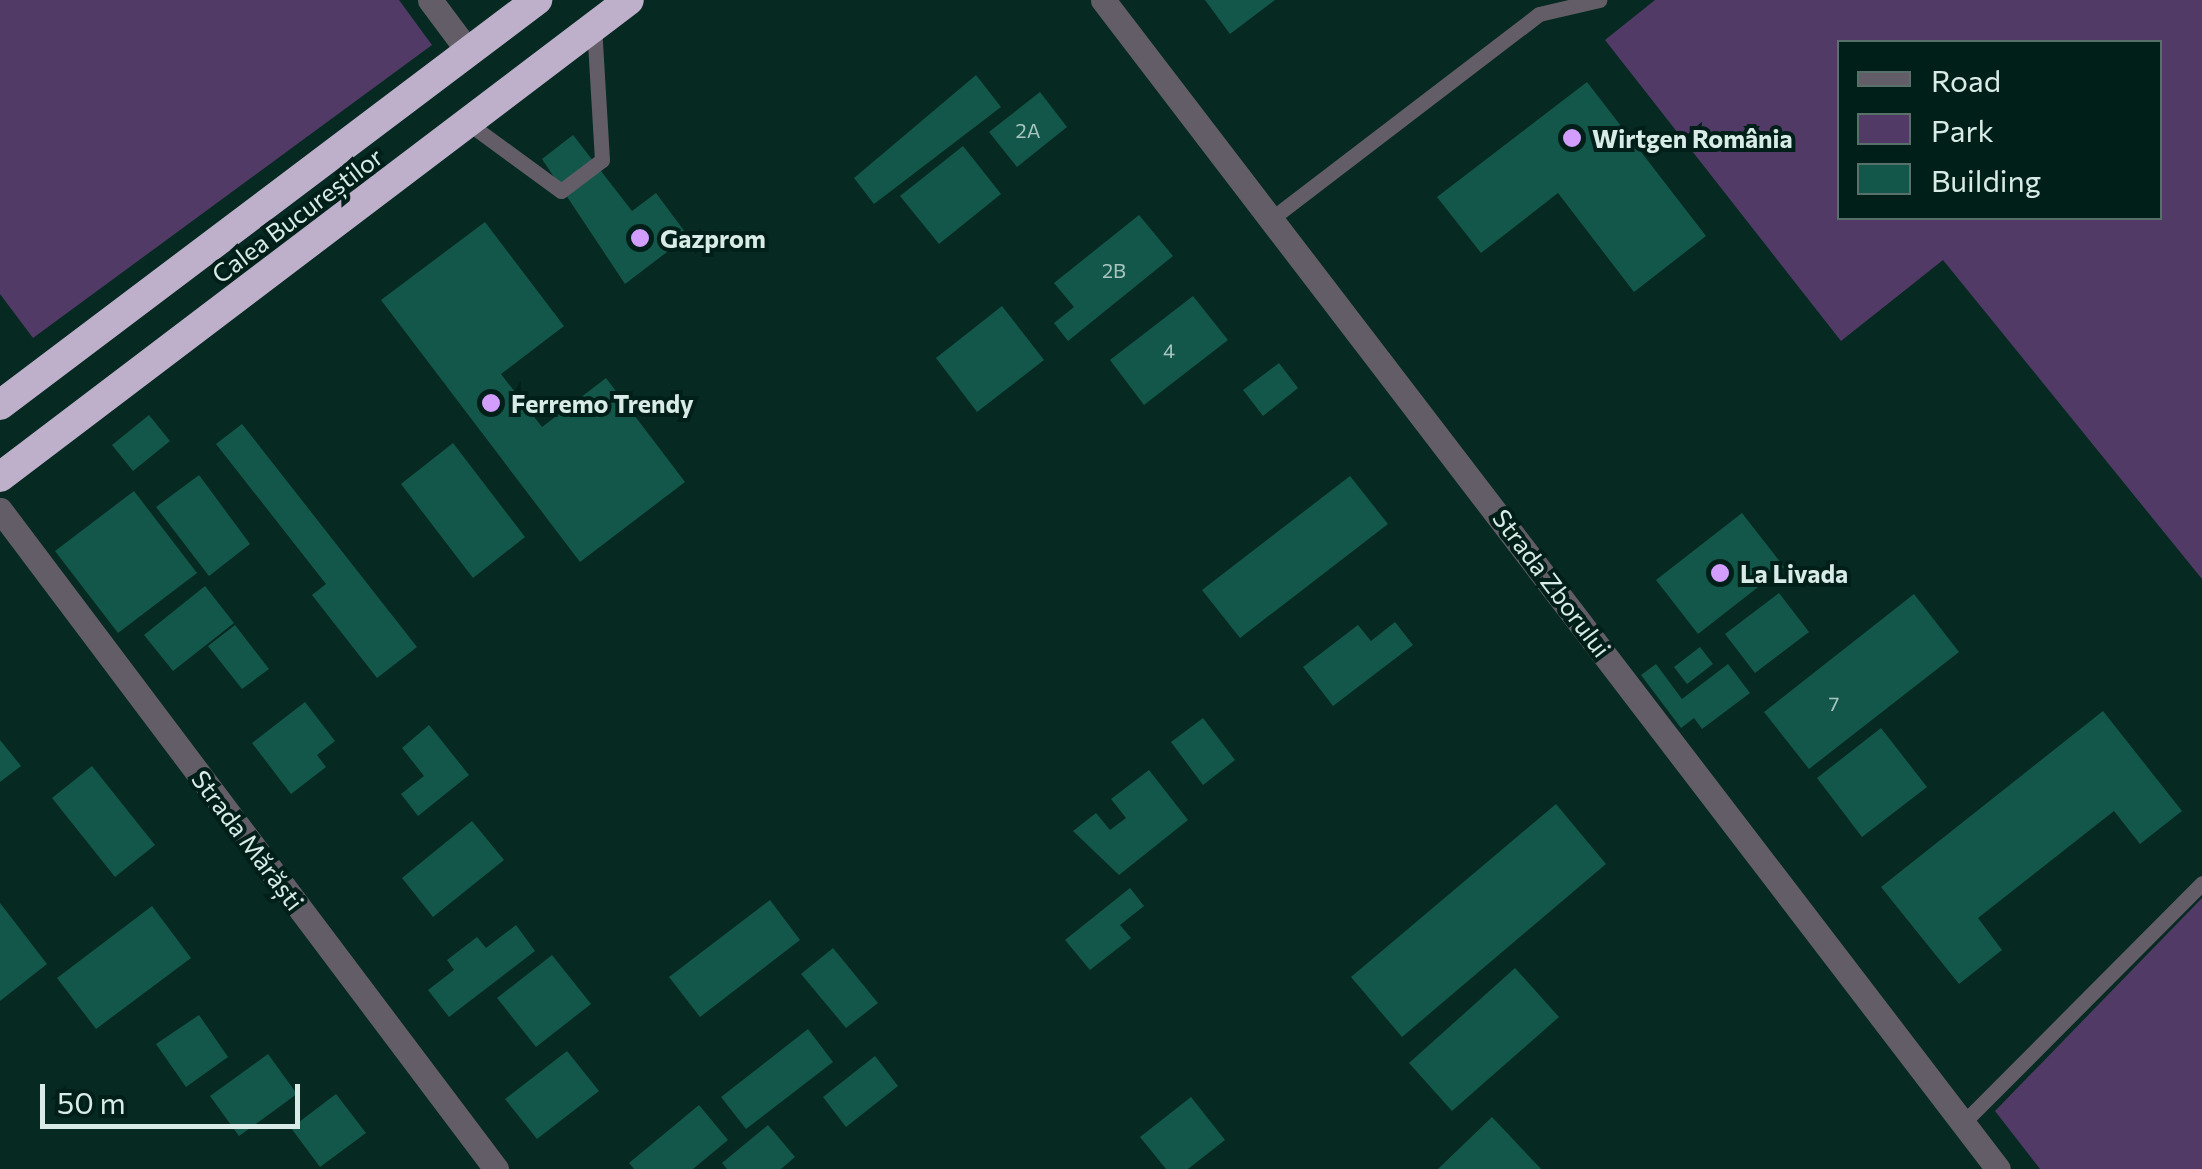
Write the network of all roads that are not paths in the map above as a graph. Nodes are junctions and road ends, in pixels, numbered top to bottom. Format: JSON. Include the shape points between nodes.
{"nodes":[{"id":1,"x":430,"y":0,"type":"edge"},
{"id":2,"x":537,"y":0,"type":"edge"},
{"id":3,"x":629,"y":0,"type":"edge"},
{"id":4,"x":1103,"y":0,"type":"edge"},
{"id":5,"x":1599,"y":0,"type":"edge"},
{"id":6,"x":594,"y":27,"type":"junction"},
{"id":7,"x":468,"y":50,"type":"junction"},
{"id":8,"x":468,"y":122,"type":"junction"},
{"id":9,"x":1271,"y":220,"type":"junction"},
{"id":10,"x":0,"y":405,"type":"edge"},
{"id":11,"x":0,"y":477,"type":"edge"},
{"id":12,"x":0,"y":510,"type":"edge"},
{"id":13,"x":2202,"y":883,"type":"edge"},
{"id":14,"x":1963,"y":1123,"type":"junction"},
{"id":15,"x":496,"y":1169,"type":"edge"},
{"id":16,"x":1998,"y":1169,"type":"edge"}],
"edges":[{"from":1,"to":7,"type":"street"},
{"from":2,"to":7,"type":"highway","name":"Calea Bucureștilor"},
{"from":3,"to":6,"type":"highway","name":"Calea Bucureștilor"},
{"from":4,"to":9,"type":"street","name":"Strada Zborului"},
{"from":5,"to":9,"type":"lane","via":[[1539,14]]},
{"from":6,"to":8,"type":"highway","name":"Calea Bucureștilor"},
{"from":6,"to":8,"type":"lane","via":[[602,160],[561,191]]},
{"from":7,"to":10,"type":"highway","name":"Calea Bucureștilor"},
{"from":8,"to":11,"type":"highway","name":"Calea Bucureștilor"},
{"from":9,"to":14,"type":"street","name":"Strada Zborului"},
{"from":12,"to":15,"type":"street","name":"Strada Mărăști"},
{"from":13,"to":14,"type":"lane"},
{"from":14,"to":16,"type":"street","name":"Strada Zborului"}]}
